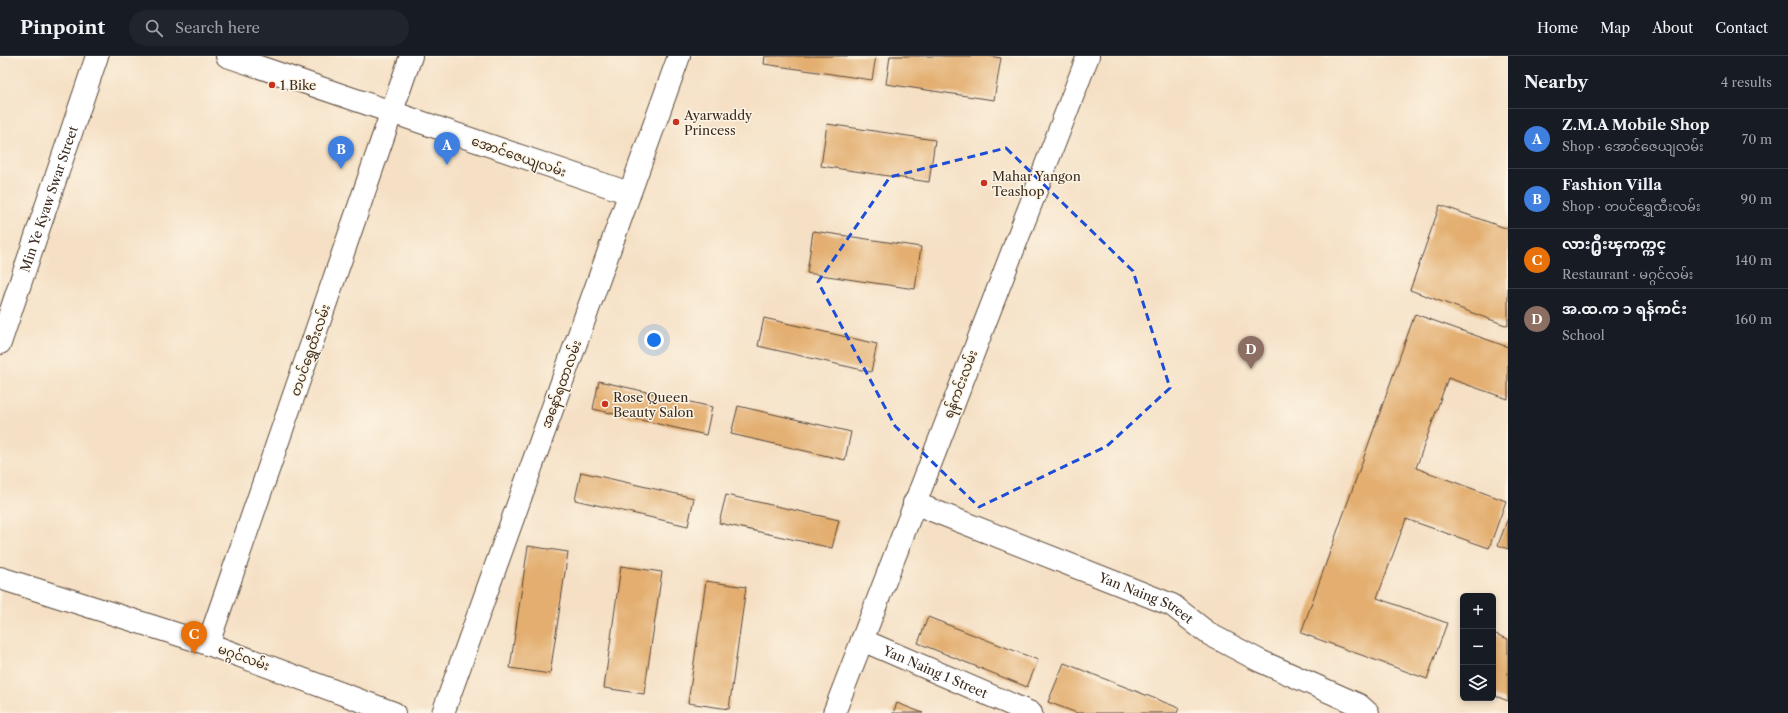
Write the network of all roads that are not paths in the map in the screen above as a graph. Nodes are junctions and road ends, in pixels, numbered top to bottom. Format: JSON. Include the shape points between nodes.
{"nodes":[{"id":1,"x":98,"y":56,"type":"edge"},
{"id":2,"x":227,"y":56,"type":"edge"},
{"id":3,"x":411,"y":56,"type":"edge"},
{"id":4,"x":679,"y":56,"type":"edge"},
{"id":5,"x":1088,"y":56,"type":"edge"},
{"id":6,"x":392,"y":112,"type":"junction"},
{"id":7,"x":629,"y":193,"type":"junction"},
{"id":8,"x":0,"y":343,"type":"edge"},
{"id":9,"x":914,"y":503,"type":"junction"},
{"id":10,"x":0,"y":578,"type":"edge"},
{"id":11,"x":862,"y":640,"type":"junction"},
{"id":12,"x":208,"y":644,"type":"junction"},
{"id":13,"x":394,"y":713,"type":"edge"},
{"id":14,"x":443,"y":713,"type":"edge"},
{"id":15,"x":834,"y":713,"type":"edge"},
{"id":16,"x":1031,"y":713,"type":"edge"},
{"id":17,"x":1368,"y":713,"type":"edge"}],
"edges":[{"from":1,"to":8,"type":"street","name":"Min Ye Kyaw Swar Street"},
{"from":2,"to":6,"type":"street","name":"အောင်ဇေယျလမ်း"},
{"from":3,"to":6,"type":"street","name":"တပင်ရွှေထီးလမ်း"},
{"from":4,"to":7,"type":"street","name":"အနော်ရထာလမ်း"},
{"from":5,"to":9,"type":"street","name":"ရန်ကင်းလမ်း"},
{"from":6,"to":7,"type":"street","name":"အောင်ဇေယျလမ်း"},
{"from":6,"to":12,"type":"street","name":"တပင်ရွှေထီးလမ်း"},
{"from":7,"to":14,"type":"street","name":"အနော်ရထာလမ်း"},
{"from":9,"to":11,"type":"street","name":"ရန်ကင်းလမ်း"},
{"from":9,"to":17,"type":"street","name":"Yan Naing Street","via":[[1172,605],[1210,634],[1260,661],[1359,705]]},
{"from":10,"to":12,"type":"street","name":"မဂ္ဂင်လမ်း"},
{"from":11,"to":15,"type":"street","name":"ရန်ကင်းလမ်း"},
{"from":11,"to":16,"type":"street","name":"Yan Naing 1 Street"},
{"from":12,"to":13,"type":"street","name":"မဂ္ဂင်လမ်း"}]}
